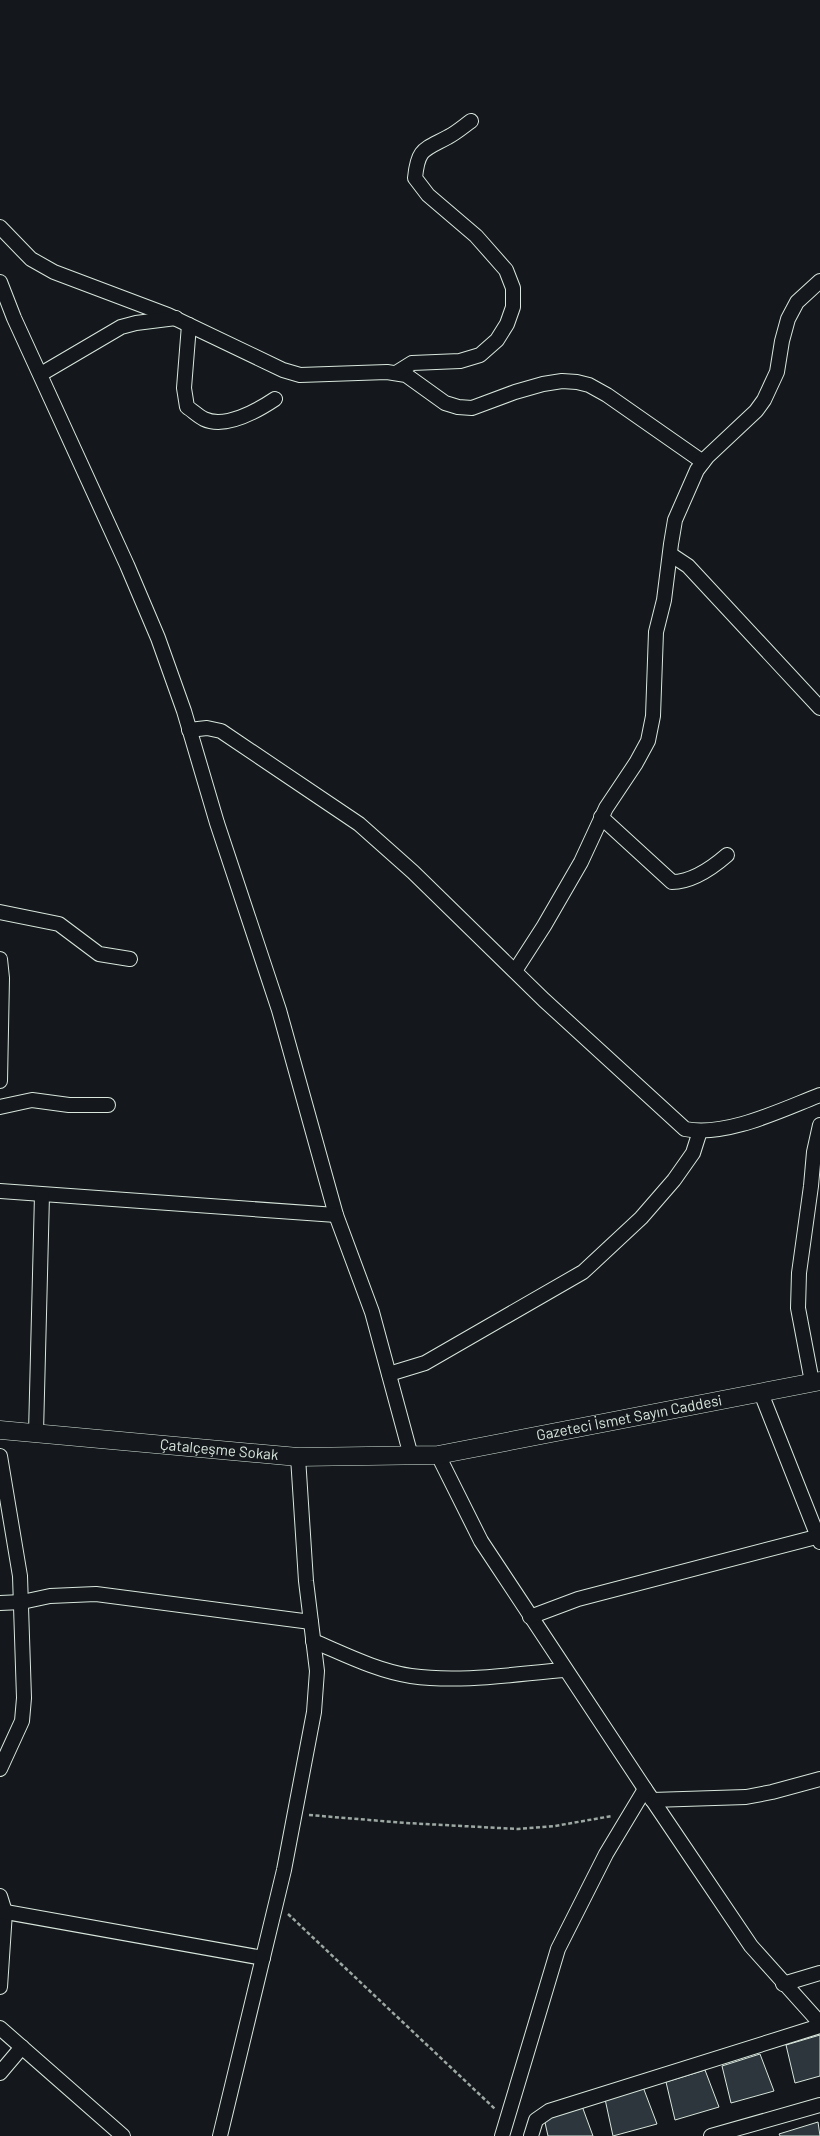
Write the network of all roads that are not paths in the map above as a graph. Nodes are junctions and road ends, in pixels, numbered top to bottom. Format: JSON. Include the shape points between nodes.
{"nodes":[{"id":1,"x":471,"y":121,"type":"dead end"},
{"id":2,"x":0,"y":226,"type":"edge"},
{"id":3,"x":820,"y":281,"type":"edge"},
{"id":4,"x":0,"y":282,"type":"edge"},
{"id":5,"x":176,"y":318,"type":"junction"},
{"id":6,"x":189,"y":325,"type":"junction"},
{"id":7,"x":396,"y":373,"type":"junction"},
{"id":8,"x":41,"y":374,"type":"junction"},
{"id":9,"x":275,"y":399,"type":"dead end"},
{"id":10,"x":703,"y":462,"type":"junction"},
{"id":11,"x":670,"y":554,"type":"junction"},
{"id":12,"x":820,"y":708,"type":"edge"},
{"id":13,"x":190,"y":730,"type":"junction"},
{"id":14,"x":601,"y":817,"type":"junction"},
{"id":15,"x":727,"y":855,"type":"dead end"},
{"id":16,"x":0,"y":912,"type":"edge"},
{"id":17,"x":0,"y":959,"type":"edge"},
{"id":18,"x":130,"y":959,"type":"dead end"},
{"id":19,"x":514,"y":971,"type":"junction"},
{"id":20,"x":1,"y":978,"type":"edge"},
{"id":21,"x":0,"y":1081,"type":"edge"},
{"id":22,"x":820,"y":1095,"type":"edge"},
{"id":23,"x":108,"y":1105,"type":"dead end"},
{"id":24,"x":0,"y":1107,"type":"edge"},
{"id":25,"x":820,"y":1126,"type":"edge"},
{"id":26,"x":700,"y":1131,"type":"junction"},
{"id":27,"x":0,"y":1191,"type":"edge"},
{"id":28,"x":42,"y":1195,"type":"junction"},
{"id":29,"x":336,"y":1216,"type":"junction"},
{"id":30,"x":389,"y":1374,"type":"junction"},
{"id":31,"x":816,"y":1381,"type":"edge"},
{"id":32,"x":761,"y":1392,"type":"junction"},
{"id":33,"x":0,"y":1430,"type":"edge"},
{"id":34,"x":36,"y":1433,"type":"junction"},
{"id":35,"x":438,"y":1455,"type":"junction"},
{"id":36,"x":0,"y":1456,"type":"edge"},
{"id":37,"x":411,"y":1456,"type":"junction"},
{"id":38,"x":298,"y":1457,"type":"junction"},
{"id":39,"x":819,"y":1538,"type":"edge"},
{"id":40,"x":22,"y":1602,"type":"junction"},
{"id":41,"x":0,"y":1603,"type":"edge"},
{"id":42,"x":530,"y":1617,"type":"junction"},
{"id":43,"x":311,"y":1622,"type":"junction"},
{"id":44,"x":313,"y":1641,"type":"junction"},
{"id":45,"x":564,"y":1670,"type":"junction"},
{"id":46,"x":0,"y":1770,"type":"edge"},
{"id":47,"x":820,"y":1779,"type":"edge"},
{"id":48,"x":649,"y":1795,"type":"junction"},
{"id":49,"x":0,"y":1896,"type":"edge"},
{"id":50,"x":2,"y":1911,"type":"edge"},
{"id":51,"x":263,"y":1958,"type":"junction"},
{"id":52,"x":820,"y":1972,"type":"edge"},
{"id":53,"x":783,"y":1984,"type":"junction"},
{"id":54,"x":0,"y":1986,"type":"edge"},
{"id":55,"x":820,"y":2025,"type":"edge"},
{"id":56,"x":0,"y":2028,"type":"edge"},
{"id":57,"x":22,"y":2047,"type":"junction"},
{"id":58,"x":0,"y":2073,"type":"edge"},
{"id":59,"x":820,"y":2105,"type":"edge"},
{"id":60,"x":123,"y":2136,"type":"edge"},
{"id":61,"x":220,"y":2136,"type":"edge"},
{"id":62,"x":502,"y":2136,"type":"edge"},
{"id":63,"x":532,"y":2136,"type":"edge"},
{"id":64,"x":711,"y":2136,"type":"edge"}],
"edges":[{"from":1,"to":7,"type":"street","via":[[422,153],[416,161],[415,178],[428,195],[476,236],[506,270],[513,288],[513,307],[497,340],[480,355],[460,361],[412,363]]},
{"from":2,"to":5,"type":"street","via":[[31,260],[54,272]]},
{"from":3,"to":10,"type":"street","via":[[797,302],[788,320],[777,372],[764,400]]},
{"from":4,"to":8,"type":"street"},
{"from":5,"to":6,"type":"street"},
{"from":5,"to":8,"type":"street","via":[[121,327]]},
{"from":6,"to":7,"type":"street","via":[[300,375]]},
{"from":6,"to":9,"type":"street","via":[[184,388],[187,406],[204,419],[231,421]]},
{"from":7,"to":10,"type":"street","via":[[406,375],[445,403],[472,408],[543,384],[562,381],[589,385]]},
{"from":8,"to":13,"type":"street","via":[[131,572]]},
{"from":10,"to":11,"type":"street","via":[[675,520]]},
{"from":11,"to":12,"type":"street","via":[[688,566]]},
{"from":11,"to":14,"type":"street","via":[[656,632],[653,716],[648,740]]},
{"from":13,"to":19,"type":"street","via":[[207,728],[220,731],[359,824]]},
{"from":13,"to":29,"type":"street","via":[[279,1010]]},
{"from":14,"to":15,"type":"street","via":[[672,882],[683,882]]},
{"from":14,"to":19,"type":"street","via":[[581,862]]},
{"from":16,"to":18,"type":"street","via":[[59,924],[99,954]]},
{"from":17,"to":20,"type":"street"},
{"from":19,"to":26,"type":"street","via":[[685,1128]]},
{"from":20,"to":21,"type":"street"},
{"from":22,"to":26,"type":"street","via":[[761,1118]]},
{"from":23,"to":24,"type":"street","via":[[69,1105],[32,1100]]},
{"from":25,"to":31,"type":"street","via":[[799,1273],[798,1308]]},
{"from":26,"to":30,"type":"street","via":[[693,1152],[674,1180],[641,1218],[583,1272],[425,1362]]},
{"from":27,"to":28,"type":"street"},
{"from":28,"to":29,"type":"street"},
{"from":28,"to":34,"type":"street"},
{"from":29,"to":30,"type":"street","via":[[372,1312]]},
{"from":30,"to":37,"type":"street"},
{"from":31,"to":32,"type":"street","name":"Gazeteci İsmet Sayın Caddesi"},
{"from":32,"to":35,"type":"street","name":"Gazeteci İsmet Sayın Caddesi"},
{"from":32,"to":39,"type":"street"},
{"from":33,"to":34,"type":"street","name":"Çatalçeşme Sokak"},
{"from":34,"to":38,"type":"street","name":"Çatalçeşme Sokak"},
{"from":35,"to":37,"type":"street","name":"Çatalçeşme Sokak"},
{"from":35,"to":42,"type":"street","via":[[481,1541]]},
{"from":36,"to":40,"type":"street"},
{"from":37,"to":38,"type":"street","name":"Çatalçeşme Sokak"},
{"from":38,"to":43,"type":"street"},
{"from":39,"to":42,"type":"street","via":[[578,1599]]},
{"from":40,"to":41,"type":"street"},
{"from":40,"to":43,"type":"street","via":[[50,1596],[96,1594]]},
{"from":40,"to":46,"type":"street","via":[[22,1721]]},
{"from":42,"to":45,"type":"street"},
{"from":43,"to":44,"type":"street"},
{"from":44,"to":45,"type":"street","via":[[390,1672],[410,1676],[477,1677]]},
{"from":44,"to":51,"type":"street","via":[[317,1671],[314,1712]]},
{"from":45,"to":48,"type":"street"},
{"from":47,"to":48,"type":"street","via":[[746,1796]]},
{"from":48,"to":53,"type":"street","via":[[751,1946]]},
{"from":48,"to":62,"type":"street","via":[[628,1816],[558,1949]]},
{"from":49,"to":50,"type":"street"},
{"from":50,"to":51,"type":"street"},
{"from":50,"to":54,"type":"street"},
{"from":51,"to":61,"type":"street"},
{"from":52,"to":53,"type":"street"},
{"from":53,"to":55,"type":"street"},
{"from":55,"to":63,"type":"street","via":[[549,2111],[536,2120]]},
{"from":56,"to":57,"type":"street"},
{"from":57,"to":58,"type":"street"},
{"from":57,"to":60,"type":"street"},
{"from":59,"to":64,"type":"street"}]}
